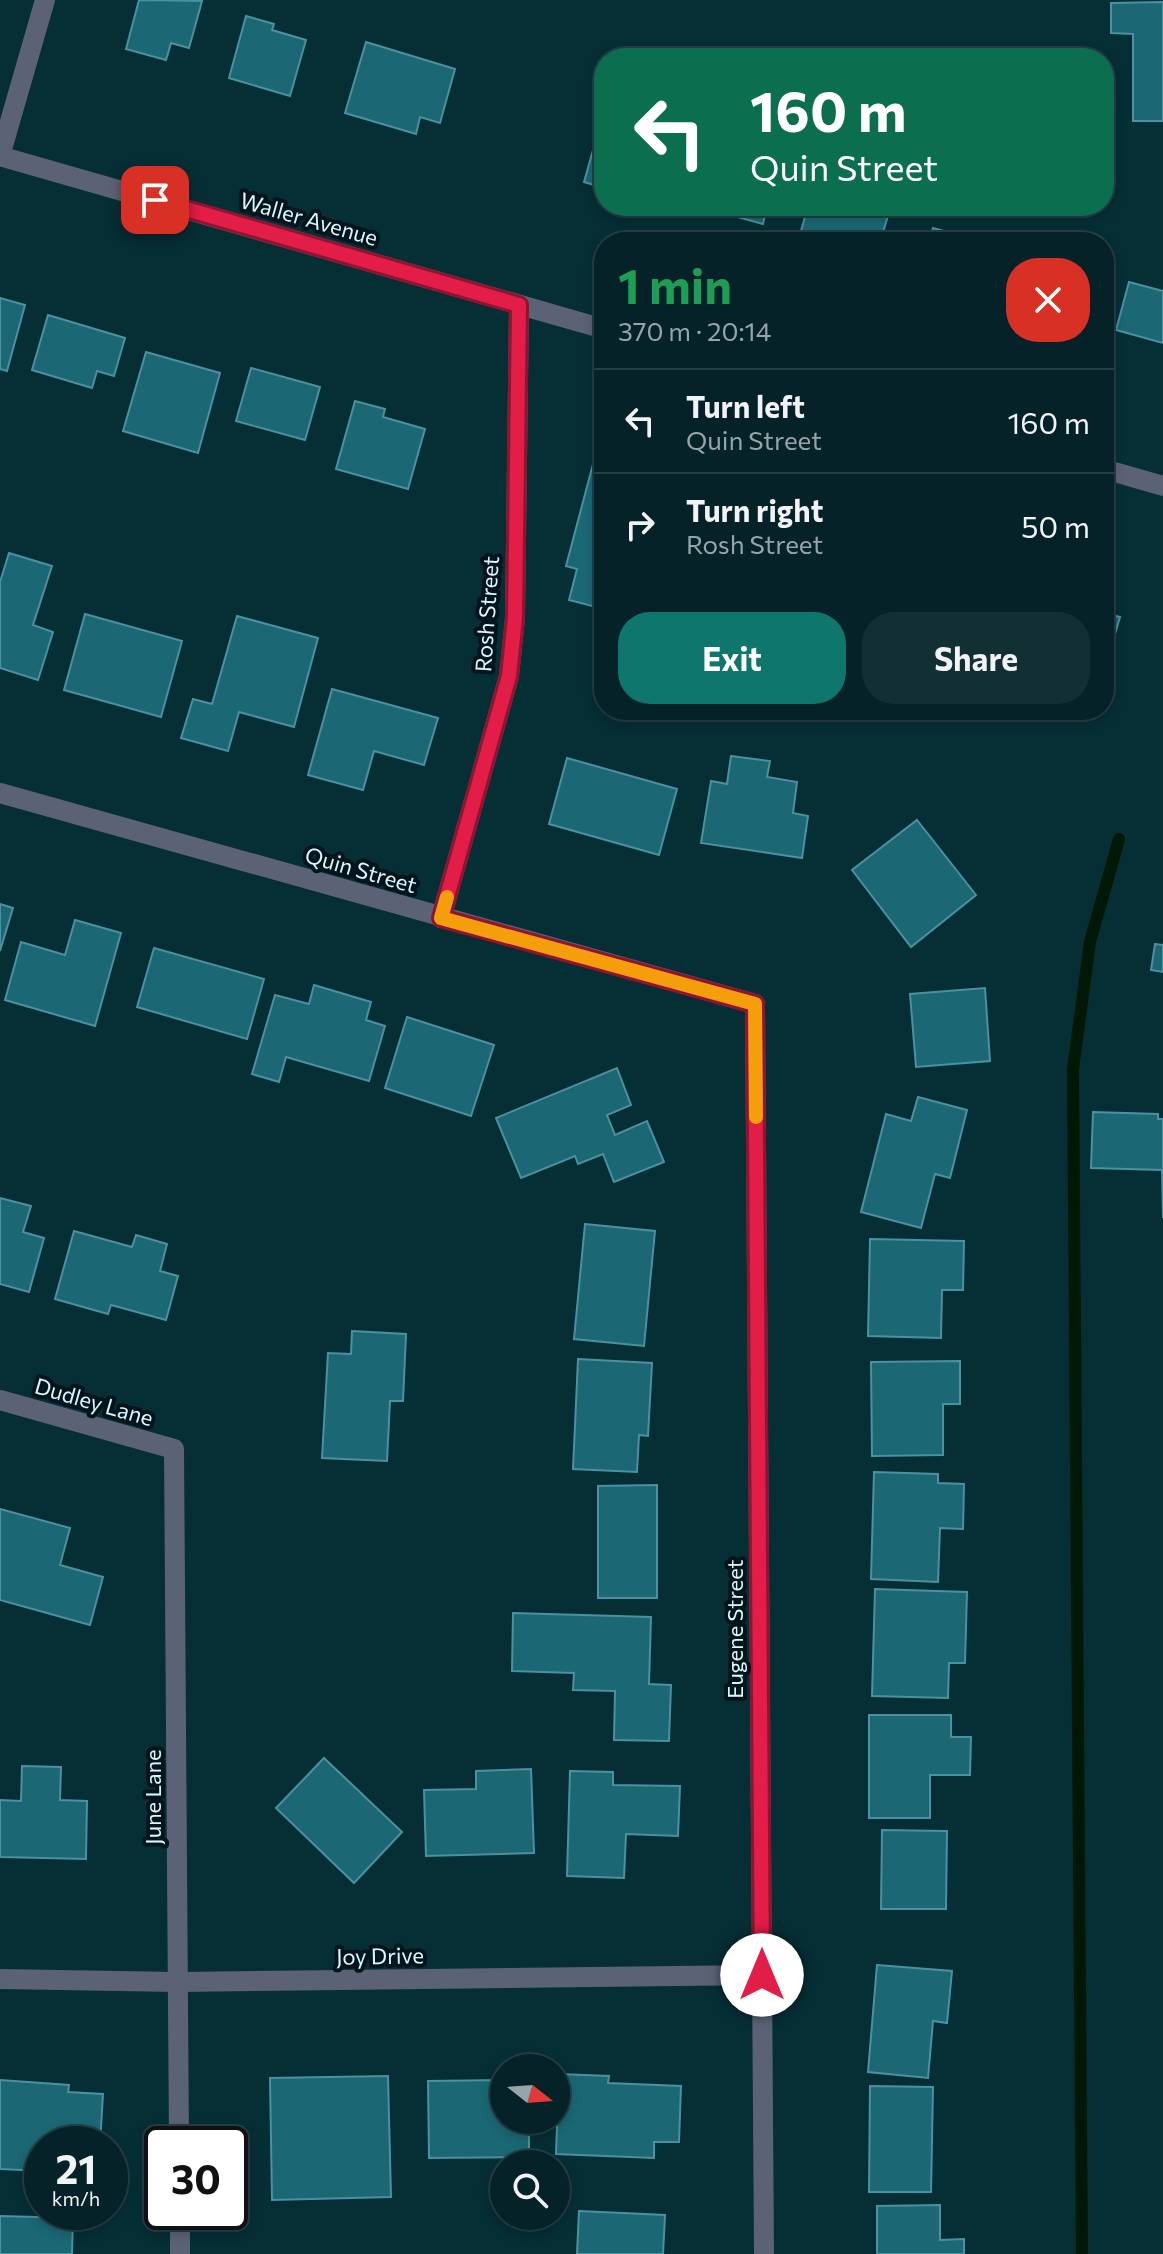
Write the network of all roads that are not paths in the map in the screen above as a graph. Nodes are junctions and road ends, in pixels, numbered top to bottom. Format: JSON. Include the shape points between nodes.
{"nodes":[{"id":1,"x":45,"y":0,"type":"edge"},
{"id":2,"x":0,"y":156,"type":"edge"},
{"id":3,"x":519,"y":305,"type":"junction"},
{"id":4,"x":594,"y":326,"type":"edge"},
{"id":5,"x":1114,"y":472,"type":"edge"},
{"id":6,"x":1163,"y":486,"type":"edge"},
{"id":7,"x":0,"y":793,"type":"edge"},
{"id":8,"x":441,"y":918,"type":"junction"},
{"id":9,"x":755,"y":1004,"type":"joint"},
{"id":10,"x":0,"y":1400,"type":"edge"},
{"id":11,"x":174,"y":1449,"type":"joint"},
{"id":12,"x":762,"y":1975,"type":"junction"},
{"id":13,"x":0,"y":1979,"type":"edge"},
{"id":14,"x":178,"y":1982,"type":"junction"},
{"id":15,"x":179,"y":2126,"type":"edge"},
{"id":16,"x":180,"y":2230,"type":"edge"},
{"id":17,"x":180,"y":2254,"type":"edge"},
{"id":18,"x":764,"y":2254,"type":"edge"}],
"edges":[{"from":1,"to":2,"type":"street"},
{"from":2,"to":3,"type":"street","name":"Waller Avenue"},
{"from":3,"to":4,"type":"street","name":"Waller Avenue"},
{"from":3,"to":8,"type":"street","name":"Rosh Street","via":[[515,618],[509,676]]},
{"from":5,"to":6,"type":"street"},
{"from":7,"to":8,"type":"street","name":"Quin Street"},
{"from":8,"to":9,"type":"street","name":"Quin Street"},
{"from":9,"to":12,"type":"street","name":"Eugene Street"},
{"from":10,"to":11,"type":"street","name":"Dudley Lane"},
{"from":11,"to":14,"type":"street","name":"June Lane"},
{"from":12,"to":14,"type":"street","name":"Joy Drive"},
{"from":12,"to":18,"type":"street","name":"Eugene Street"},
{"from":13,"to":14,"type":"street","name":"Joy Drive"},
{"from":14,"to":15,"type":"street","name":"June Lane"},
{"from":16,"to":17,"type":"street"}]}
